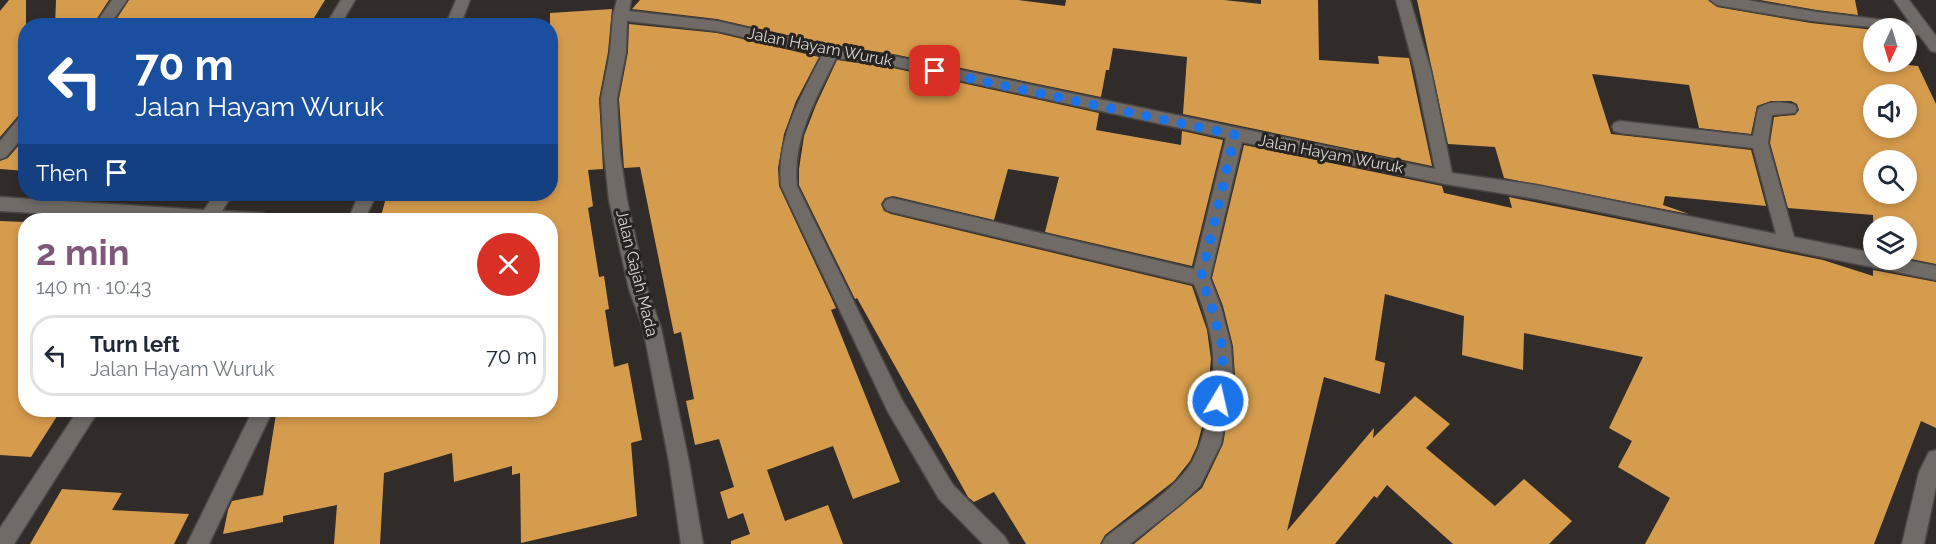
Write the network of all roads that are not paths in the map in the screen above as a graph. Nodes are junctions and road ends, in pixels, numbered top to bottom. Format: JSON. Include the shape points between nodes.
{"nodes":[{"id":1,"x":120,"y":0,"type":"edge"},
{"id":2,"x":348,"y":0,"type":"edge"},
{"id":3,"x":463,"y":0,"type":"edge"},
{"id":4,"x":1403,"y":0,"type":"edge"},
{"id":5,"x":1717,"y":0,"type":"edge"},
{"id":6,"x":1900,"y":0,"type":"edge"},
{"id":7,"x":622,"y":7,"type":"edge"},
{"id":8,"x":107,"y":18,"type":"edge"},
{"id":9,"x":337,"y":18,"type":"edge"},
{"id":10,"x":455,"y":18,"type":"edge"},
{"id":11,"x":1923,"y":30,"type":"junction"},
{"id":12,"x":1936,"y":47,"type":"edge"},
{"id":13,"x":831,"y":52,"type":"junction"},
{"id":14,"x":1789,"y":109,"type":"dead end"},
{"id":15,"x":1620,"y":128,"type":"dead end"},
{"id":16,"x":18,"y":131,"type":"edge"},
{"id":17,"x":1235,"y":135,"type":"junction"},
{"id":18,"x":1760,"y":143,"type":"junction"},
{"id":19,"x":0,"y":153,"type":"edge"},
{"id":20,"x":1445,"y":178,"type":"junction"},
{"id":21,"x":0,"y":204,"type":"edge"},
{"id":22,"x":892,"y":205,"type":"dead end"},
{"id":23,"x":125,"y":213,"type":"edge"},
{"id":24,"x":1786,"y":243,"type":"junction"},
{"id":25,"x":1936,"y":273,"type":"edge"},
{"id":26,"x":1201,"y":278,"type":"junction"},
{"id":27,"x":84,"y":417,"type":"edge"},
{"id":28,"x":259,"y":417,"type":"edge"},
{"id":29,"x":1936,"y":459,"type":"edge"},
{"id":30,"x":2,"y":544,"type":"edge"},
{"id":31,"x":198,"y":544,"type":"edge"},
{"id":32,"x":692,"y":544,"type":"edge"},
{"id":33,"x":998,"y":544,"type":"edge"},
{"id":34,"x":1113,"y":544,"type":"edge"},
{"id":35,"x":1913,"y":544,"type":"edge"}],
"edges":[{"from":1,"to":8,"type":"street"},
{"from":2,"to":9,"type":"street"},
{"from":3,"to":10,"type":"street"},
{"from":4,"to":20,"type":"street","via":[[1423,71]]},
{"from":5,"to":11,"type":"street"},
{"from":6,"to":11,"type":"street"},
{"from":7,"to":13,"type":"street","name":"Jalan Hayam Wuruk"},
{"from":7,"to":32,"type":"street","name":"Jalan Gajah Mada","via":[[609,99],[612,154],[638,289],[652,328]]},
{"from":11,"to":12,"type":"street"},
{"from":13,"to":17,"type":"street","name":"Jalan Hayam Wuruk","via":[[893,61]]},
{"from":13,"to":33,"type":"street","via":[[799,120],[785,170],[789,186],[868,354],[946,492]]},
{"from":14,"to":18,"type":"street","via":[[1771,108],[1764,112]]},
{"from":15,"to":18,"type":"street"},
{"from":16,"to":19,"type":"street"},
{"from":17,"to":20,"type":"street","name":"Jalan Hayam Wuruk"},
{"from":17,"to":26,"type":"street"},
{"from":18,"to":24,"type":"street"},
{"from":20,"to":24,"type":"street","name":"Jalan Hayam Wuruk","via":[[1536,192]]},
{"from":21,"to":23,"type":"street"},
{"from":22,"to":26,"type":"street"},
{"from":24,"to":25,"type":"street","name":"Jalan Hayam Wuruk"},
{"from":26,"to":34,"type":"street","via":[[1222,346],[1223,377],[1211,444],[1192,478],[1175,496]]},
{"from":27,"to":30,"type":"street"},
{"from":28,"to":31,"type":"street"},
{"from":29,"to":35,"type":"street","via":[[1929,472]]}]}
